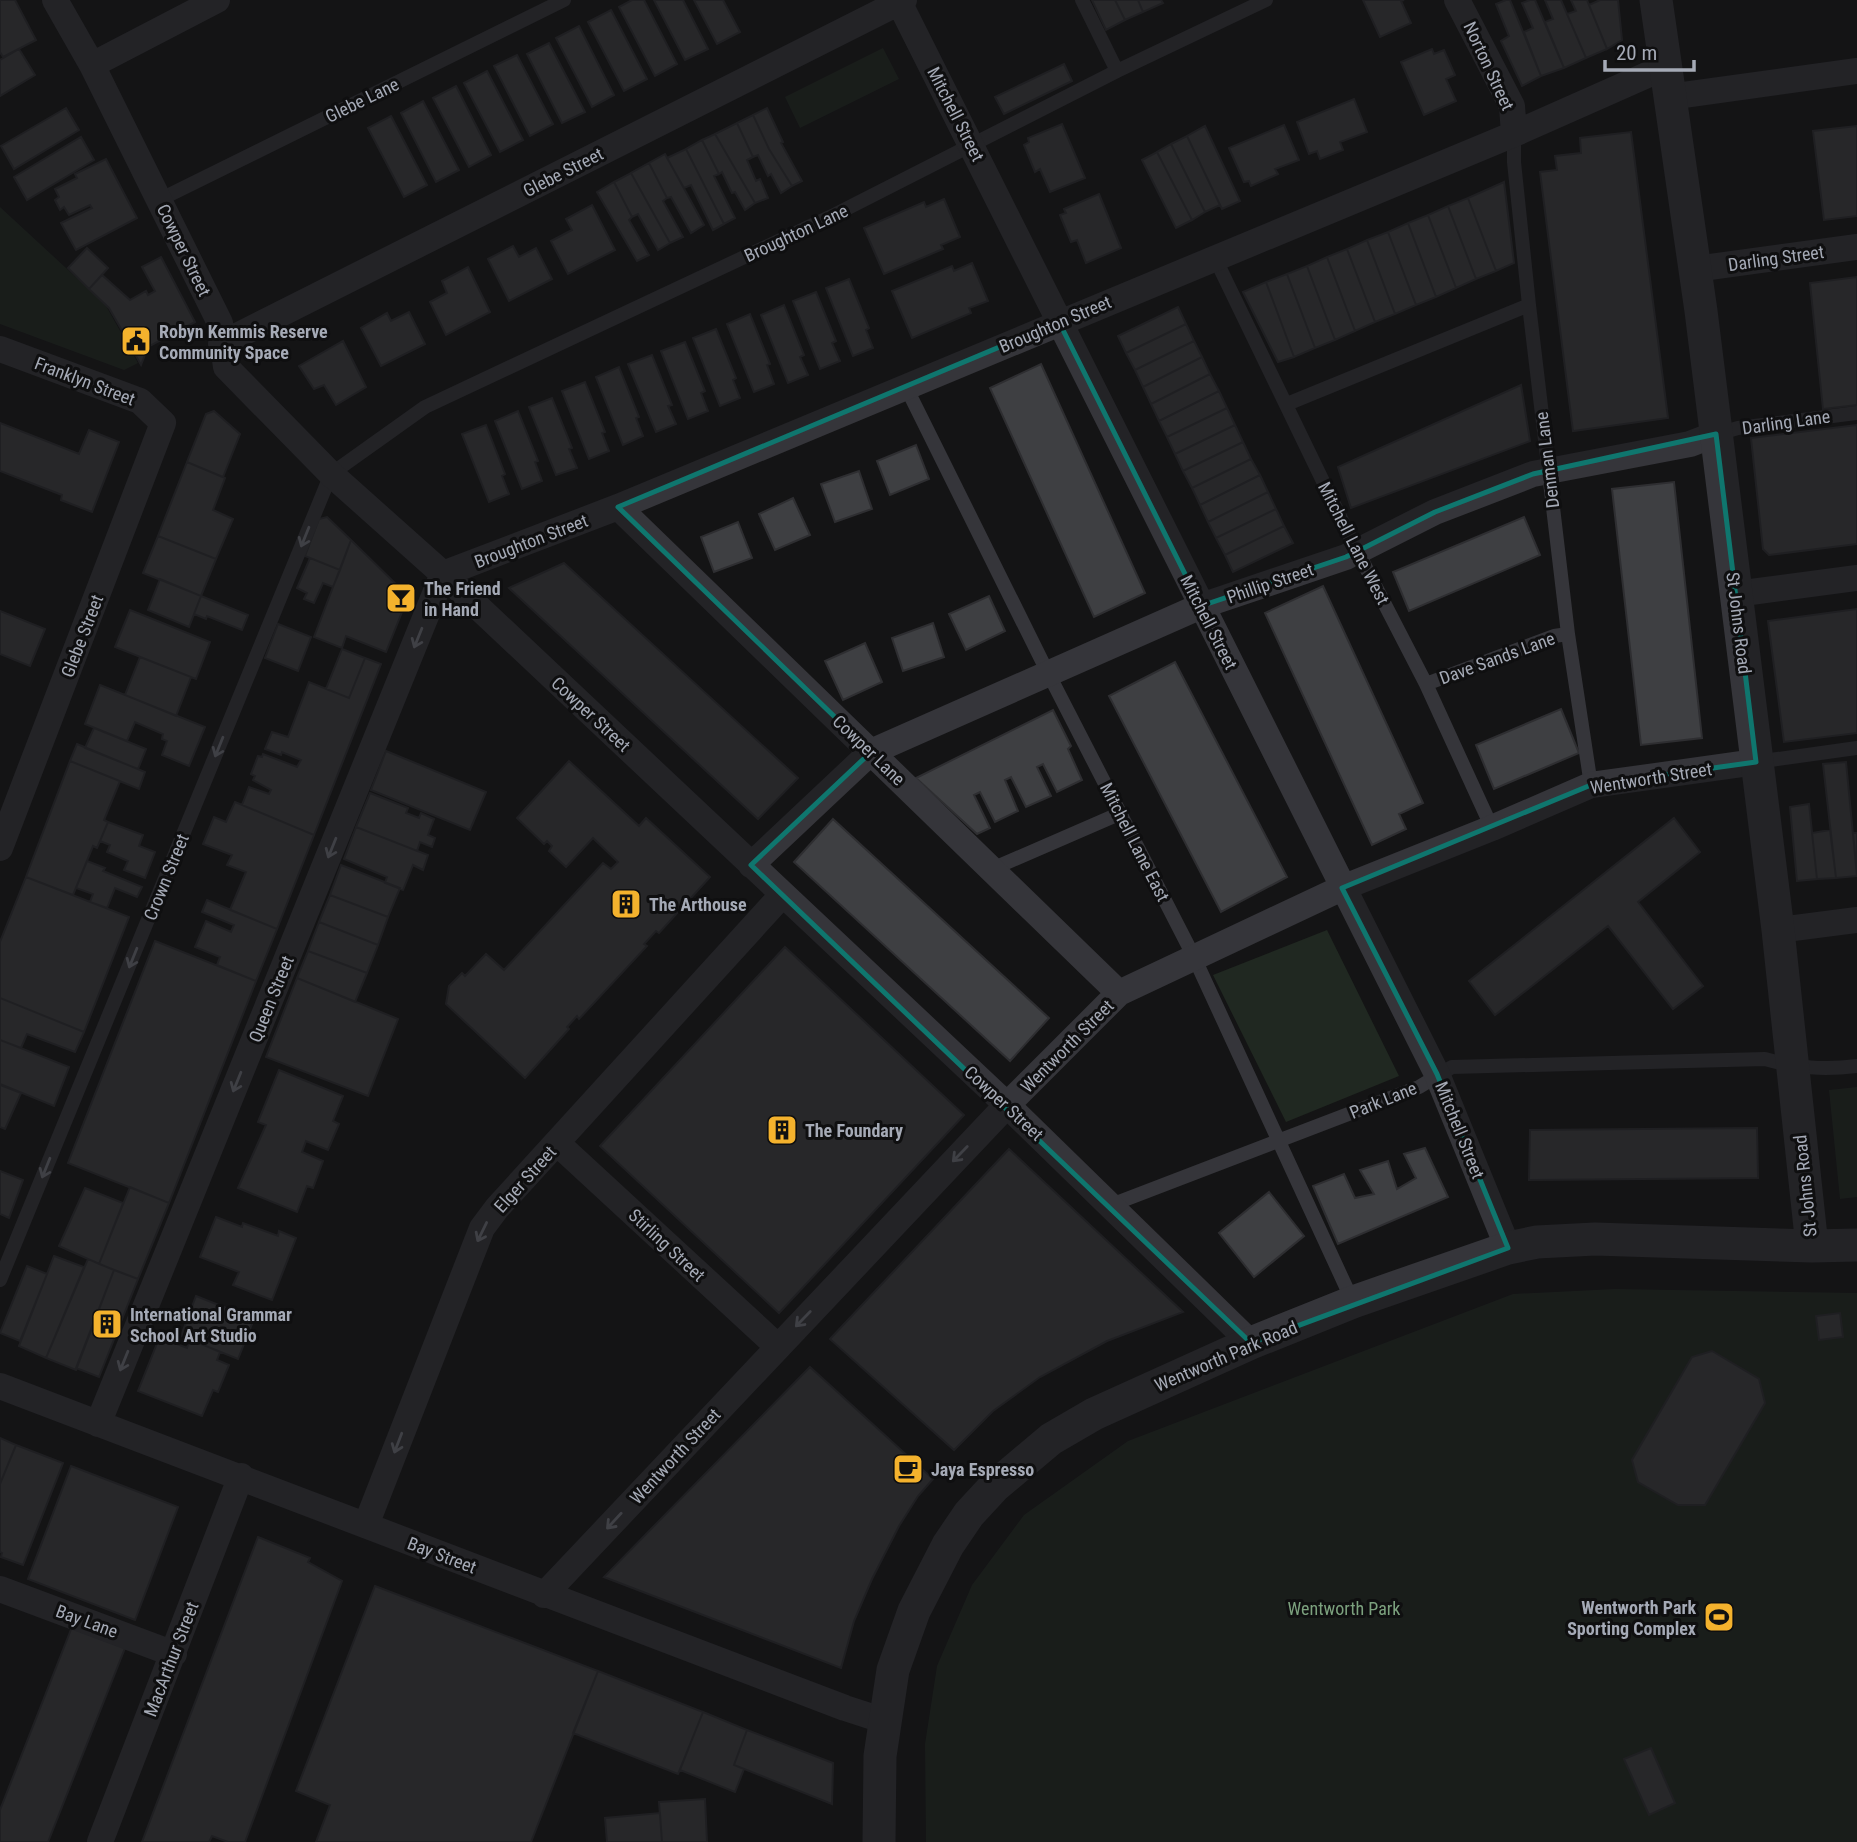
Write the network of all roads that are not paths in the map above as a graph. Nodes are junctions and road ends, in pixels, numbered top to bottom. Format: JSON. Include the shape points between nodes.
{"nodes":[{"id":1,"x":55,"y":0,"type":"edge"},
{"id":2,"x":217,"y":0,"type":"edge"},
{"id":3,"x":564,"y":0,"type":"edge"},
{"id":4,"x":1082,"y":0,"type":"edge"},
{"id":5,"x":1266,"y":0,"type":"edge"},
{"id":6,"x":1457,"y":0,"type":"edge"},
{"id":7,"x":1656,"y":0,"type":"edge"},
{"id":8,"x":900,"y":1,"type":"edge"},
{"id":9,"x":92,"y":65,"type":"junction"},
{"id":10,"x":1117,"y":71,"type":"junction"},
{"id":11,"x":1857,"y":71,"type":"edge"},
{"id":12,"x":1667,"y":82,"type":"junction"},
{"id":13,"x":1514,"y":134,"type":"junction"},
{"id":14,"x":971,"y":145,"type":"junction"},
{"id":15,"x":159,"y":200,"type":"junction"},
{"id":16,"x":1857,"y":247,"type":"edge"},
{"id":17,"x":1216,"y":258,"type":"junction"},
{"id":18,"x":1695,"y":269,"type":"junction"},
{"id":19,"x":1529,"y":305,"type":"junction"},
{"id":20,"x":1059,"y":322,"type":"junction"},
{"id":21,"x":221,"y":345,"type":"junction"},
{"id":22,"x":0,"y":349,"type":"edge"},
{"id":23,"x":906,"y":387,"type":"junction"},
{"id":24,"x":1287,"y":404,"type":"junction"},
{"id":25,"x":1857,"y":413,"type":"edge"},
{"id":26,"x":163,"y":424,"type":"joint"},
{"id":27,"x":1716,"y":434,"type":"junction"},
{"id":28,"x":1549,"y":470,"type":"junction"},
{"id":29,"x":331,"y":474,"type":"junction"},
{"id":30,"x":618,"y":507,"type":"junction"},
{"id":31,"x":1357,"y":551,"type":"junction"},
{"id":32,"x":443,"y":574,"type":"junction"},
{"id":33,"x":1857,"y":578,"type":"edge"},
{"id":34,"x":1736,"y":594,"type":"junction"},
{"id":35,"x":1201,"y":606,"type":"junction"},
{"id":36,"x":1568,"y":634,"type":"junction"},
{"id":37,"x":1048,"y":673,"type":"junction"},
{"id":38,"x":1426,"y":684,"type":"junction"},
{"id":39,"x":1857,"y":748,"type":"edge"},
{"id":40,"x":870,"y":752,"type":"junction"},
{"id":41,"x":1756,"y":762,"type":"junction"},
{"id":42,"x":1591,"y":785,"type":"junction"},
{"id":43,"x":1121,"y":813,"type":"junction"},
{"id":44,"x":1492,"y":828,"type":"junction"},
{"id":45,"x":0,"y":848,"type":"edge"},
{"id":46,"x":751,"y":865,"type":"junction"},
{"id":47,"x":992,"y":869,"type":"junction"},
{"id":48,"x":1342,"y":888,"type":"junction"},
{"id":49,"x":783,"y":894,"type":"junction"},
{"id":50,"x":1857,"y":920,"type":"edge"},
{"id":51,"x":1779,"y":930,"type":"junction"},
{"id":52,"x":1194,"y":957,"type":"junction"},
{"id":53,"x":1119,"y":993,"type":"junction"},
{"id":54,"x":1792,"y":1066,"type":"junction"},
{"id":55,"x":1857,"y":1066,"type":"edge"},
{"id":56,"x":1437,"y":1074,"type":"junction"},
{"id":57,"x":1007,"y":1105,"type":"junction"},
{"id":58,"x":1278,"y":1141,"type":"junction"},
{"id":59,"x":557,"y":1143,"type":"junction"},
{"id":60,"x":1111,"y":1205,"type":"junction"},
{"id":61,"x":1857,"y":1245,"type":"edge"},
{"id":62,"x":1812,"y":1246,"type":"junction"},
{"id":63,"x":1508,"y":1248,"type":"junction"},
{"id":64,"x":0,"y":1280,"type":"edge"},
{"id":65,"x":1353,"y":1302,"type":"junction"},
{"id":66,"x":1251,"y":1343,"type":"junction"},
{"id":67,"x":777,"y":1346,"type":"junction"},
{"id":68,"x":0,"y":1386,"type":"edge"},
{"id":69,"x":98,"y":1424,"type":"junction"},
{"id":70,"x":241,"y":1476,"type":"junction"},
{"id":71,"x":366,"y":1525,"type":"junction"},
{"id":72,"x":0,"y":1589,"type":"edge"},
{"id":73,"x":544,"y":1595,"type":"junction"},
{"id":74,"x":174,"y":1654,"type":"junction"},
{"id":75,"x":886,"y":1721,"type":"junction"},
{"id":76,"x":100,"y":1842,"type":"edge"},
{"id":77,"x":879,"y":1842,"type":"edge"}],
"edges":[{"from":1,"to":9,"type":"street","name":"Cowper Street"},
{"from":2,"to":9,"type":"street"},
{"from":3,"to":15,"type":"lane","name":"Glebe Lane"},
{"from":4,"to":10,"type":"lane"},
{"from":5,"to":10,"type":"lane","name":"Broughton Lane"},
{"from":6,"to":13,"type":"street","name":"Norton Street","via":[[1512,106]]},
{"from":7,"to":12,"type":"street","name":"St Johns Road"},
{"from":8,"to":14,"type":"street","name":"Mitchell Street"},
{"from":8,"to":21,"type":"street","name":"Glebe Street"},
{"from":9,"to":15,"type":"street","name":"Cowper Street"},
{"from":10,"to":14,"type":"lane","name":"Broughton Lane"},
{"from":11,"to":12,"type":"street","name":"Broughton Street"},
{"from":12,"to":13,"type":"street","name":"Broughton Street"},
{"from":12,"to":18,"type":"street","name":"St Johns Road"},
{"from":13,"to":17,"type":"street","name":"Broughton Street"},
{"from":13,"to":19,"type":"lane","name":"Denman Lane"},
{"from":14,"to":20,"type":"street","name":"Mitchell Street"},
{"from":14,"to":29,"type":"lane","name":"Broughton Lane","via":[[836,214],[425,407]]},
{"from":15,"to":21,"type":"street","name":"Cowper Street","via":[[220,323]]},
{"from":16,"to":18,"type":"street","name":"Darling Street"},
{"from":17,"to":20,"type":"street","name":"Broughton Street"},
{"from":17,"to":24,"type":"lane","name":"Mitchell Lane West"},
{"from":18,"to":27,"type":"street","name":"St Johns Road"},
{"from":19,"to":24,"type":"lane"},
{"from":19,"to":28,"type":"lane","name":"Denman Lane"},
{"from":20,"to":23,"type":"street","name":"Broughton Street"},
{"from":20,"to":35,"type":"street","name":"Mitchell Street"},
{"from":21,"to":29,"type":"street","name":"Cowper Street","via":[[226,367]]},
{"from":22,"to":26,"type":"street","name":"Franklyn Street","via":[[140,401]]},
{"from":23,"to":30,"type":"street","name":"Broughton Street"},
{"from":23,"to":37,"type":"lane","name":"Mitchell Lane East"},
{"from":24,"to":31,"type":"lane","name":"Mitchell Lane West"},
{"from":25,"to":27,"type":"lane","name":"Darling Lane"},
{"from":26,"to":45,"type":"street","name":"Glebe Street"},
{"from":27,"to":28,"type":"street","name":"Phillip Street","via":[[1690,444]]},
{"from":27,"to":34,"type":"street","name":"St Johns Road"},
{"from":28,"to":31,"type":"street","name":"Phillip Street","via":[[1435,512]]},
{"from":28,"to":36,"type":"lane","name":"Denman Lane"},
{"from":29,"to":32,"type":"street","name":"Cowper Street"},
{"from":29,"to":64,"type":"lane","name":"Crown Street","one_way":true},
{"from":30,"to":32,"type":"street","name":"Broughton Street"},
{"from":30,"to":40,"type":"street","name":"Cowper Lane"},
{"from":31,"to":35,"type":"street","name":"Phillip Street"},
{"from":31,"to":38,"type":"lane","name":"Mitchell Lane West"},
{"from":32,"to":46,"type":"street","name":"Cowper Street"},
{"from":32,"to":69,"type":"street","name":"Queen Street","one_way":true},
{"from":33,"to":34,"type":"street"},
{"from":34,"to":41,"type":"street","name":"St Johns Road"},
{"from":35,"to":37,"type":"street","name":"Phillip Street"},
{"from":35,"to":48,"type":"street","name":"Mitchell Street"},
{"from":36,"to":38,"type":"lane","name":"Dave Sands Lane"},
{"from":36,"to":42,"type":"lane","name":"Denman Lane"},
{"from":37,"to":40,"type":"street","name":"Phillip Street"},
{"from":37,"to":43,"type":"lane","name":"Mitchell Lane East"},
{"from":38,"to":44,"type":"lane","name":"Mitchell Lane West"},
{"from":39,"to":41,"type":"lane"},
{"from":40,"to":46,"type":"street","name":"Phillip Street"},
{"from":40,"to":47,"type":"street","name":"Cowper Lane"},
{"from":41,"to":42,"type":"street","name":"Wentworth Street"},
{"from":41,"to":51,"type":"street","name":"St Johns Road"},
{"from":42,"to":44,"type":"street","name":"Wentworth Street"},
{"from":43,"to":47,"type":"lane"},
{"from":43,"to":52,"type":"lane","name":"Mitchell Lane East"},
{"from":44,"to":48,"type":"street","name":"Wentworth Street"},
{"from":46,"to":49,"type":"street","name":"Cowper Street"},
{"from":47,"to":53,"type":"street","name":"Cowper Lane"},
{"from":48,"to":52,"type":"street","name":"Wentworth Street"},
{"from":48,"to":56,"type":"street","name":"Mitchell Street"},
{"from":49,"to":57,"type":"street","name":"Cowper Street"},
{"from":49,"to":59,"type":"street","name":"Elger Street"},
{"from":50,"to":51,"type":"street"},
{"from":51,"to":54,"type":"street","name":"St Johns Road"},
{"from":52,"to":53,"type":"street","name":"Wentworth Street"},
{"from":52,"to":58,"type":"lane","name":"Mitchell Lane East"},
{"from":53,"to":57,"type":"street","name":"Wentworth Street"},
{"from":54,"to":55,"type":"lane","name":"Park Lane","via":[[1824,1070]]},
{"from":54,"to":56,"type":"lane","name":"Park Lane","via":[[1751,1059],[1452,1066]]},
{"from":54,"to":62,"type":"street","name":"St Johns Road"},
{"from":56,"to":58,"type":"lane","name":"Park Lane","via":[[1419,1087]]},
{"from":56,"to":63,"type":"street","name":"Mitchell Street"},
{"from":57,"to":60,"type":"street","name":"Cowper Street"},
{"from":57,"to":67,"type":"street","name":"Wentworth Street","one_way":true},
{"from":58,"to":60,"type":"lane","name":"Park Lane"},
{"from":58,"to":65,"type":"lane","name":"Mitchell Lane East"},
{"from":59,"to":67,"type":"street","name":"Stirling Street"},
{"from":59,"to":71,"type":"street","name":"Elger Street","one_way":true,"via":[[482,1228]]},
{"from":60,"to":66,"type":"street","name":"Cowper Street"},
{"from":61,"to":62,"type":"street","name":"Wentworth Park Road"},
{"from":62,"to":63,"type":"street","name":"Wentworth Park Road","via":[[1595,1239]]},
{"from":63,"to":65,"type":"street","name":"Wentworth Park Road"},
{"from":65,"to":66,"type":"street","name":"Wentworth Park Road"},
{"from":66,"to":75,"type":"street","name":"Wentworth Park Road","via":[[1094,1414],[1051,1439],[994,1487],[948,1545],[918,1600],[894,1670]]},
{"from":67,"to":73,"type":"street","name":"Wentworth Street","one_way":true},
{"from":68,"to":69,"type":"street","name":"Bay Street"},
{"from":69,"to":70,"type":"street","name":"Bay Street"},
{"from":70,"to":71,"type":"street","name":"Bay Street"},
{"from":70,"to":74,"type":"street","name":"MacArthur Street"},
{"from":71,"to":73,"type":"street","name":"Bay Street"},
{"from":72,"to":74,"type":"street","name":"Bay Lane"},
{"from":73,"to":75,"type":"street","name":"Bay Street"},
{"from":74,"to":76,"type":"street","name":"MacArthur Street"},
{"from":75,"to":77,"type":"street","name":"Wentworth Park Road","via":[[880,1756]]}]}
